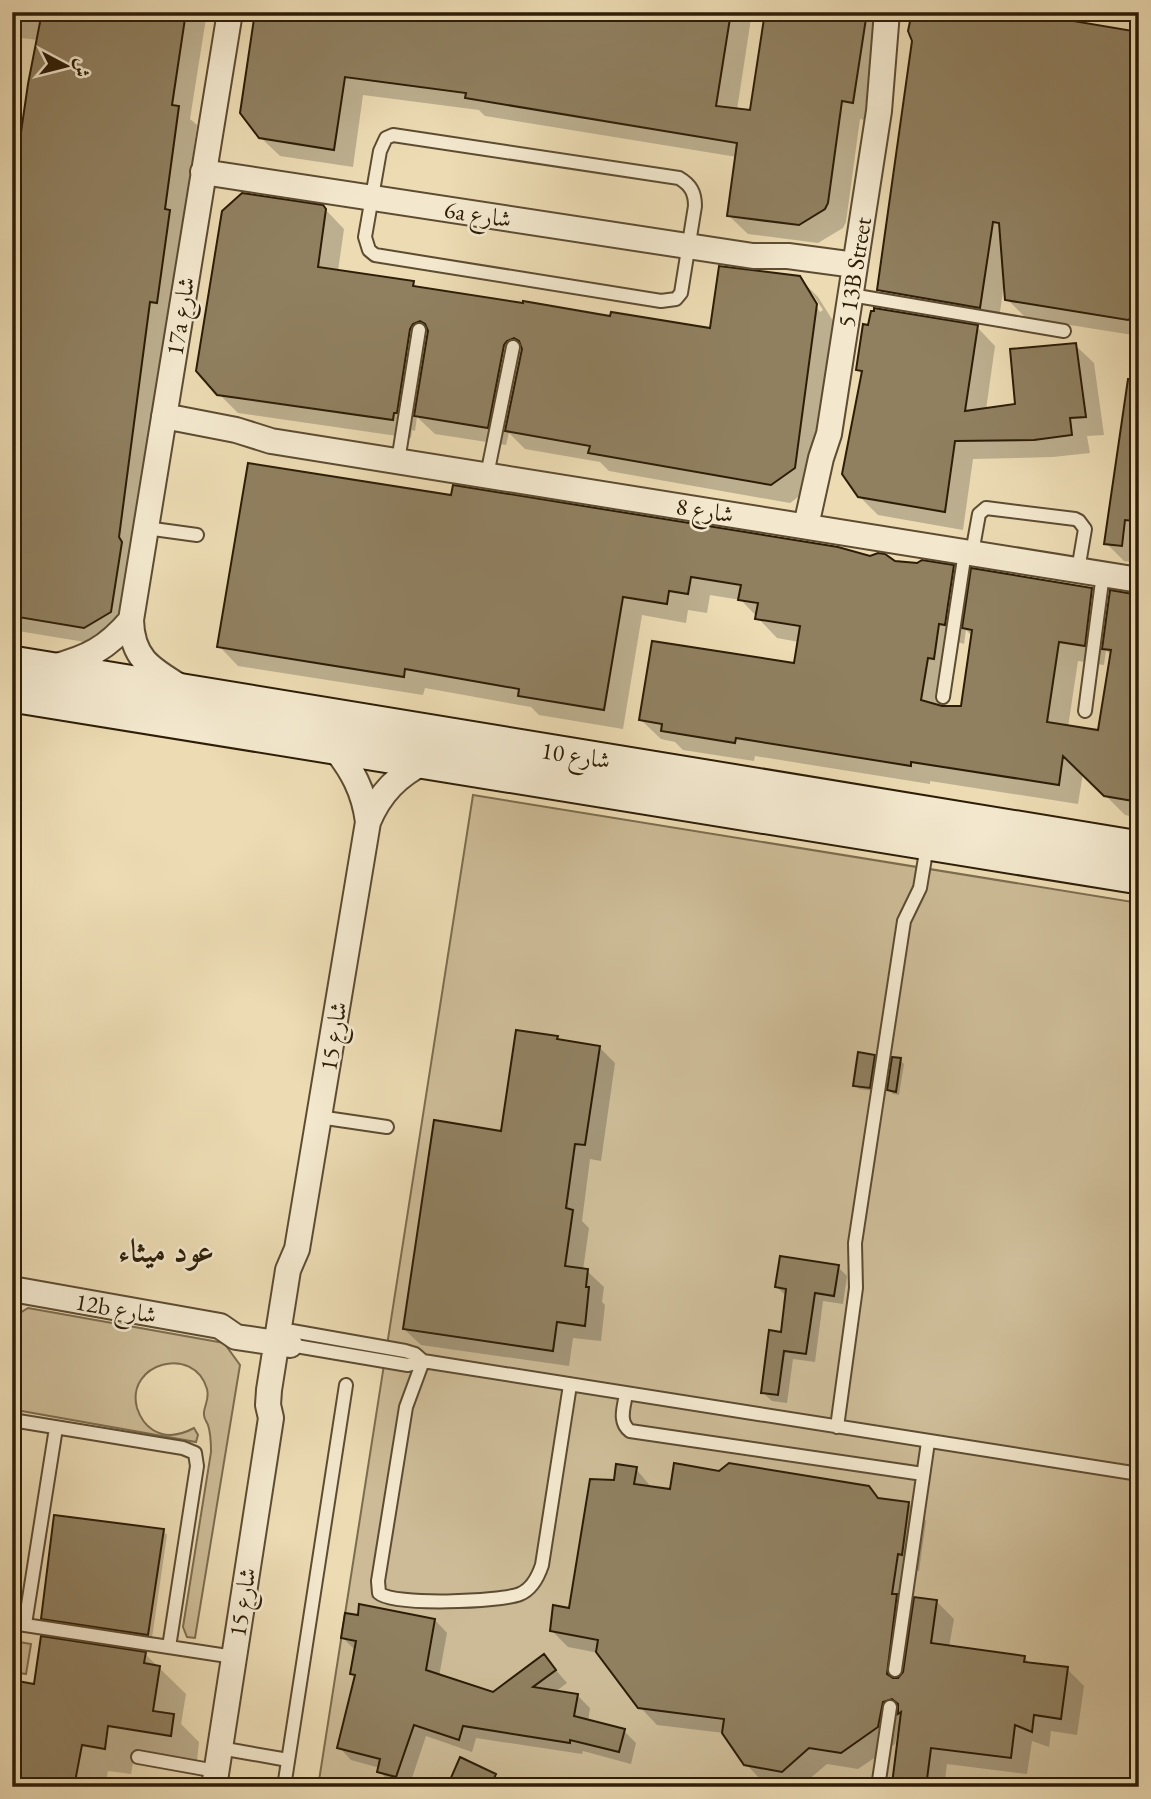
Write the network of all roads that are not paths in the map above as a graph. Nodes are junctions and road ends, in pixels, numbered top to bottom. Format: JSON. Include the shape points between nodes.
{"nodes":[{"id":1,"x":230,"y":12,"type":"edge"},
{"id":2,"x":887,"y":12,"type":"edge"},
{"id":3,"x":903,"y":12,"type":"edge"},
{"id":4,"x":880,"y":111,"type":"junction"},
{"id":5,"x":203,"y":172,"type":"junction"},
{"id":6,"x":372,"y":198,"type":"junction"},
{"id":7,"x":689,"y":246,"type":"junction"},
{"id":8,"x":853,"y":279,"type":"junction"},
{"id":9,"x":419,"y":330,"type":"dead end"},
{"id":10,"x":1064,"y":331,"type":"dead end"},
{"id":11,"x":513,"y":347,"type":"dead end"},
{"id":12,"x":162,"y":424,"type":"junction"},
{"id":13,"x":398,"y":461,"type":"junction"},
{"id":14,"x":487,"y":475,"type":"junction"},
{"id":15,"x":813,"y":527,"type":"junction"},
{"id":16,"x":146,"y":528,"type":"junction"},
{"id":17,"x":197,"y":535,"type":"dead end"},
{"id":18,"x":969,"y":552,"type":"junction"},
{"id":19,"x":1078,"y":570,"type":"junction"},
{"id":20,"x":1103,"y":574,"type":"junction"},
{"id":21,"x":1139,"y":580,"type":"edge"},
{"id":22,"x":131,"y":620,"type":"junction"},
{"id":23,"x":12,"y":663,"type":"edge"},
{"id":24,"x":46,"y":669,"type":"junction"},
{"id":25,"x":188,"y":691,"type":"junction"},
{"id":26,"x":12,"y":695,"type":"edge"},
{"id":27,"x":943,"y":697,"type":"dead end"},
{"id":28,"x":1085,"y":711,"type":"dead end"},
{"id":29,"x":332,"y":746,"type":"junction"},
{"id":30,"x":426,"y":761,"type":"junction"},
{"id":31,"x":368,"y":821,"type":"junction"},
{"id":32,"x":927,"y":842,"type":"junction"},
{"id":33,"x":1139,"y":848,"type":"edge"},
{"id":34,"x":1139,"y":877,"type":"edge"},
{"id":35,"x":319,"y":1116,"type":"junction"},
{"id":36,"x":387,"y":1127,"type":"dead end"},
{"id":37,"x":12,"y":1289,"type":"edge"},
{"id":38,"x":284,"y":1337,"type":"junction"},
{"id":39,"x":423,"y":1361,"type":"junction"},
{"id":40,"x":346,"y":1385,"type":"dead end"},
{"id":41,"x":570,"y":1385,"type":"junction"},
{"id":42,"x":625,"y":1394,"type":"junction"},
{"id":43,"x":12,"y":1420,"type":"edge"},
{"id":44,"x":56,"y":1427,"type":"junction"},
{"id":45,"x":837,"y":1427,"type":"junction"},
{"id":46,"x":928,"y":1442,"type":"junction"},
{"id":47,"x":923,"y":1474,"type":"junction"},
{"id":48,"x":1139,"y":1474,"type":"edge"},
{"id":49,"x":19,"y":1624,"type":"edge"},
{"id":50,"x":169,"y":1647,"type":"junction"},
{"id":51,"x":234,"y":1657,"type":"junction"},
{"id":52,"x":895,"y":1670,"type":"dead end"},
{"id":53,"x":890,"y":1707,"type":"dead end"},
{"id":54,"x":138,"y":1757,"type":"dead end"},
{"id":55,"x":288,"y":1760,"type":"junction"},
{"id":56,"x":216,"y":1769,"type":"edge"},
{"id":57,"x":284,"y":1787,"type":"edge"},
{"id":58,"x":878,"y":1787,"type":"edge"}],
"edges":[{"from":1,"to":5,"type":"street","name":"17a شارع"},
{"from":2,"to":4,"type":"street","name":"5 13B Street"},
{"from":3,"to":4,"type":"street","name":"5 13B Street"},
{"from":4,"to":8,"type":"street","name":"5 13B Street"},
{"from":5,"to":6,"type":"street","name":"6a شارع"},
{"from":5,"to":12,"type":"street","name":"17a شارع"},
{"from":6,"to":7,"type":"street","name":"6a شارع"},
{"from":6,"to":7,"type":"lane","via":[[365,237],[374,255],[661,301],[676,299],[681,293]]},
{"from":6,"to":7,"type":"lane","via":[[382,144],[393,135],[412,137],[679,178],[695,197]]},
{"from":7,"to":8,"type":"street","name":"6a شارع","via":[[753,256],[788,256]]},
{"from":8,"to":10,"type":"lane"},
{"from":8,"to":15,"type":"street","name":"5 13B Street"},
{"from":9,"to":13,"type":"lane"},
{"from":11,"to":14,"type":"lane"},
{"from":12,"to":13,"type":"street","name":"شارع 8","via":[[236,430],[271,441]]},
{"from":12,"to":16,"type":"street","name":"17a شارع"},
{"from":13,"to":14,"type":"street","name":"شارع 8"},
{"from":14,"to":15,"type":"street","name":"شارع 8"},
{"from":15,"to":18,"type":"street","name":"شارع 8"},
{"from":16,"to":17,"type":"lane"},
{"from":16,"to":22,"type":"street","name":"17a شارع"},
{"from":18,"to":19,"type":"street","name":"شارع 8"},
{"from":18,"to":19,"type":"lane","via":[[979,514],[986,508],[1075,519],[1085,529]]},
{"from":18,"to":27,"type":"lane"},
{"from":19,"to":20,"type":"street","name":"شارع 8"},
{"from":20,"to":21,"type":"street","name":"شارع 8"},
{"from":20,"to":28,"type":"lane"},
{"from":22,"to":24,"type":"street","via":[[114,639],[87,657]]},
{"from":22,"to":25,"type":"street","name":"17a شارع","via":[[143,660]]},
{"from":23,"to":24,"type":"main road","name":"شارع 10"},
{"from":24,"to":25,"type":"main road","name":"شارع 10"},
{"from":25,"to":33,"type":"main road","name":"شارع 10"},
{"from":26,"to":29,"type":"main road","name":"شارع 10"},
{"from":29,"to":30,"type":"main road","name":"شارع 10"},
{"from":29,"to":31,"type":"street","name":"شارع 15","via":[[358,782]]},
{"from":30,"to":31,"type":"street","name":"شارع 15","via":[[395,780]]},
{"from":30,"to":32,"type":"main road","name":"شارع 10"},
{"from":31,"to":35,"type":"street","name":"شارع 15"},
{"from":32,"to":34,"type":"main road","name":"شارع 10"},
{"from":32,"to":45,"type":"lane","via":[[920,888],[904,921],[855,1243],[856,1288]]},
{"from":35,"to":36,"type":"lane"},
{"from":35,"to":38,"type":"street","name":"شارع 15","via":[[297,1250],[301,1272]]},
{"from":37,"to":38,"type":"street","name":"12b شارع","via":[[220,1326],[236,1322]]},
{"from":38,"to":39,"type":"lane","via":[[405,1351]]},
{"from":38,"to":51,"type":"street","name":"شارع 15","via":[[281,1400],[271,1418]]},
{"from":39,"to":41,"type":"lane"},
{"from":39,"to":41,"type":"lane","via":[[407,1407],[377,1581],[379,1593],[389,1599],[486,1600],[521,1594],[531,1587],[542,1565]]},
{"from":40,"to":55,"type":"lane"},
{"from":41,"to":42,"type":"lane"},
{"from":42,"to":45,"type":"lane"},
{"from":42,"to":47,"type":"lane","via":[[622,1420],[630,1431]]},
{"from":43,"to":44,"type":"lane"},
{"from":44,"to":49,"type":"lane"},
{"from":44,"to":50,"type":"lane","via":[[195,1453],[197,1466]]},
{"from":45,"to":46,"type":"lane"},
{"from":46,"to":47,"type":"lane"},
{"from":46,"to":48,"type":"lane"},
{"from":47,"to":52,"type":"lane"},
{"from":49,"to":50,"type":"lane"},
{"from":50,"to":51,"type":"lane"},
{"from":51,"to":56,"type":"street","name":"شارع 15"},
{"from":53,"to":58,"type":"lane"},
{"from":54,"to":56,"type":"lane"},
{"from":55,"to":56,"type":"lane"},
{"from":55,"to":57,"type":"lane"}]}
